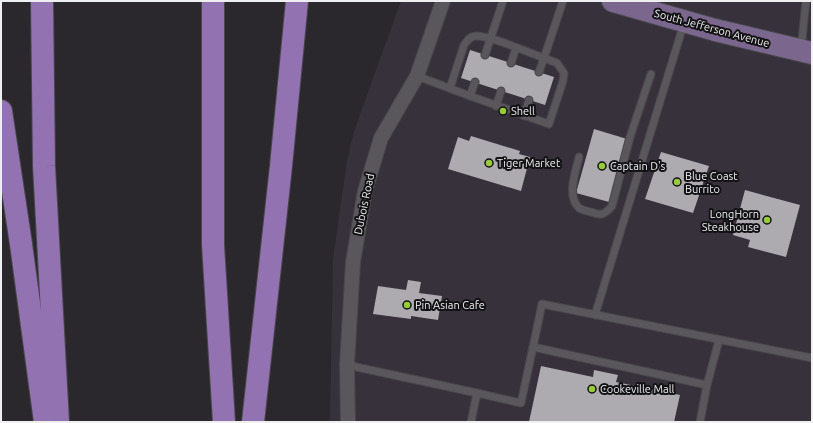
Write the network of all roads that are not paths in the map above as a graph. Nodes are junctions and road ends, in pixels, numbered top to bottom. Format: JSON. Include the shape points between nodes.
{"nodes":[{"id":1,"x":42,"y":1,"type":"edge"},
{"id":2,"x":213,"y":1,"type":"edge"},
{"id":3,"x":297,"y":1,"type":"edge"},
{"id":4,"x":443,"y":1,"type":"edge"},
{"id":5,"x":503,"y":1,"type":"edge"},
{"id":6,"x":563,"y":1,"type":"edge"},
{"id":7,"x":613,"y":1,"type":"edge"},
{"id":8,"x":806,"y":1,"type":"edge"},
{"id":9,"x":685,"y":21,"type":"junction"},
{"id":10,"x":490,"y":39,"type":"junction"},
{"id":11,"x":516,"y":48,"type":"junction"},
{"id":12,"x":808,"y":50,"type":"edge"},
{"id":13,"x":484,"y":55,"type":"dead end"},
{"id":14,"x":544,"y":58,"type":"junction"},
{"id":15,"x":511,"y":63,"type":"dead end"},
{"id":16,"x":539,"y":72,"type":"dead end"},
{"id":17,"x":652,"y":74,"type":"dead end"},
{"id":18,"x":417,"y":76,"type":"junction"},
{"id":19,"x":475,"y":82,"type":"dead end"},
{"id":20,"x":450,"y":88,"type":"junction"},
{"id":21,"x":501,"y":91,"type":"dead end"},
{"id":22,"x":470,"y":96,"type":"junction"},
{"id":23,"x":529,"y":100,"type":"dead end"},
{"id":24,"x":496,"y":106,"type":"junction"},
{"id":25,"x":1,"y":111,"type":"edge"},
{"id":26,"x":524,"y":116,"type":"junction"},
{"id":27,"x":579,"y":157,"type":"dead end"},
{"id":28,"x":596,"y":315,"type":"junction"},
{"id":29,"x":719,"y":340,"type":"junction"},
{"id":30,"x":533,"y":347,"type":"junction"},
{"id":31,"x":812,"y":358,"type":"edge"},
{"id":32,"x":347,"y":365,"type":"junction"},
{"id":33,"x":708,"y":385,"type":"junction"},
{"id":34,"x":477,"y":394,"type":"junction"},
{"id":35,"x":44,"y":422,"type":"edge"},
{"id":36,"x":58,"y":422,"type":"edge"},
{"id":37,"x":224,"y":422,"type":"edge"},
{"id":38,"x":253,"y":422,"type":"edge"},
{"id":39,"x":348,"y":422,"type":"edge"},
{"id":40,"x":471,"y":422,"type":"edge"},
{"id":41,"x":700,"y":422,"type":"edge"}],
"edges":[{"from":1,"to":36,"type":"highway","via":[[44,166]]},
{"from":2,"to":37,"type":"highway","via":[[213,244]]},
{"from":3,"to":38,"type":"highway"},
{"from":4,"to":18,"type":"street","name":"Dubois Road"},
{"from":5,"to":10,"type":"lane"},
{"from":6,"to":14,"type":"lane"},
{"from":7,"to":9,"type":"main road","name":"South Jefferson Avenue"},
{"from":8,"to":12,"type":"lane"},
{"from":9,"to":12,"type":"main road","name":"South Jefferson Avenue"},
{"from":9,"to":28,"type":"lane"},
{"from":10,"to":11,"type":"lane"},
{"from":10,"to":13,"type":"lane"},
{"from":10,"to":20,"type":"lane","via":[[474,36],[468,39]]},
{"from":11,"to":14,"type":"lane"},
{"from":11,"to":15,"type":"lane"},
{"from":14,"to":16,"type":"lane"},
{"from":14,"to":26,"type":"lane","via":[[558,63],[564,72],[564,81],[549,124]]},
{"from":17,"to":27,"type":"lane","via":[[630,137],[612,206],[605,213],[599,215],[580,208],[574,200],[572,191]]},
{"from":18,"to":20,"type":"lane"},
{"from":18,"to":32,"type":"street","name":"Dubois Road","via":[[381,138],[365,191],[353,262]]},
{"from":19,"to":22,"type":"lane"},
{"from":20,"to":22,"type":"lane"},
{"from":21,"to":24,"type":"lane"},
{"from":22,"to":24,"type":"lane"},
{"from":23,"to":26,"type":"lane"},
{"from":24,"to":26,"type":"lane"},
{"from":25,"to":35,"type":"highway"},
{"from":28,"to":29,"type":"lane"},
{"from":28,"to":30,"type":"lane","via":[[542,304]]},
{"from":29,"to":31,"type":"lane"},
{"from":29,"to":33,"type":"lane"},
{"from":30,"to":33,"type":"lane"},
{"from":30,"to":34,"type":"lane","via":[[521,403]]},
{"from":32,"to":34,"type":"lane"},
{"from":32,"to":39,"type":"street","name":"Dubois Road"},
{"from":33,"to":41,"type":"lane"},
{"from":34,"to":40,"type":"lane"}]}
